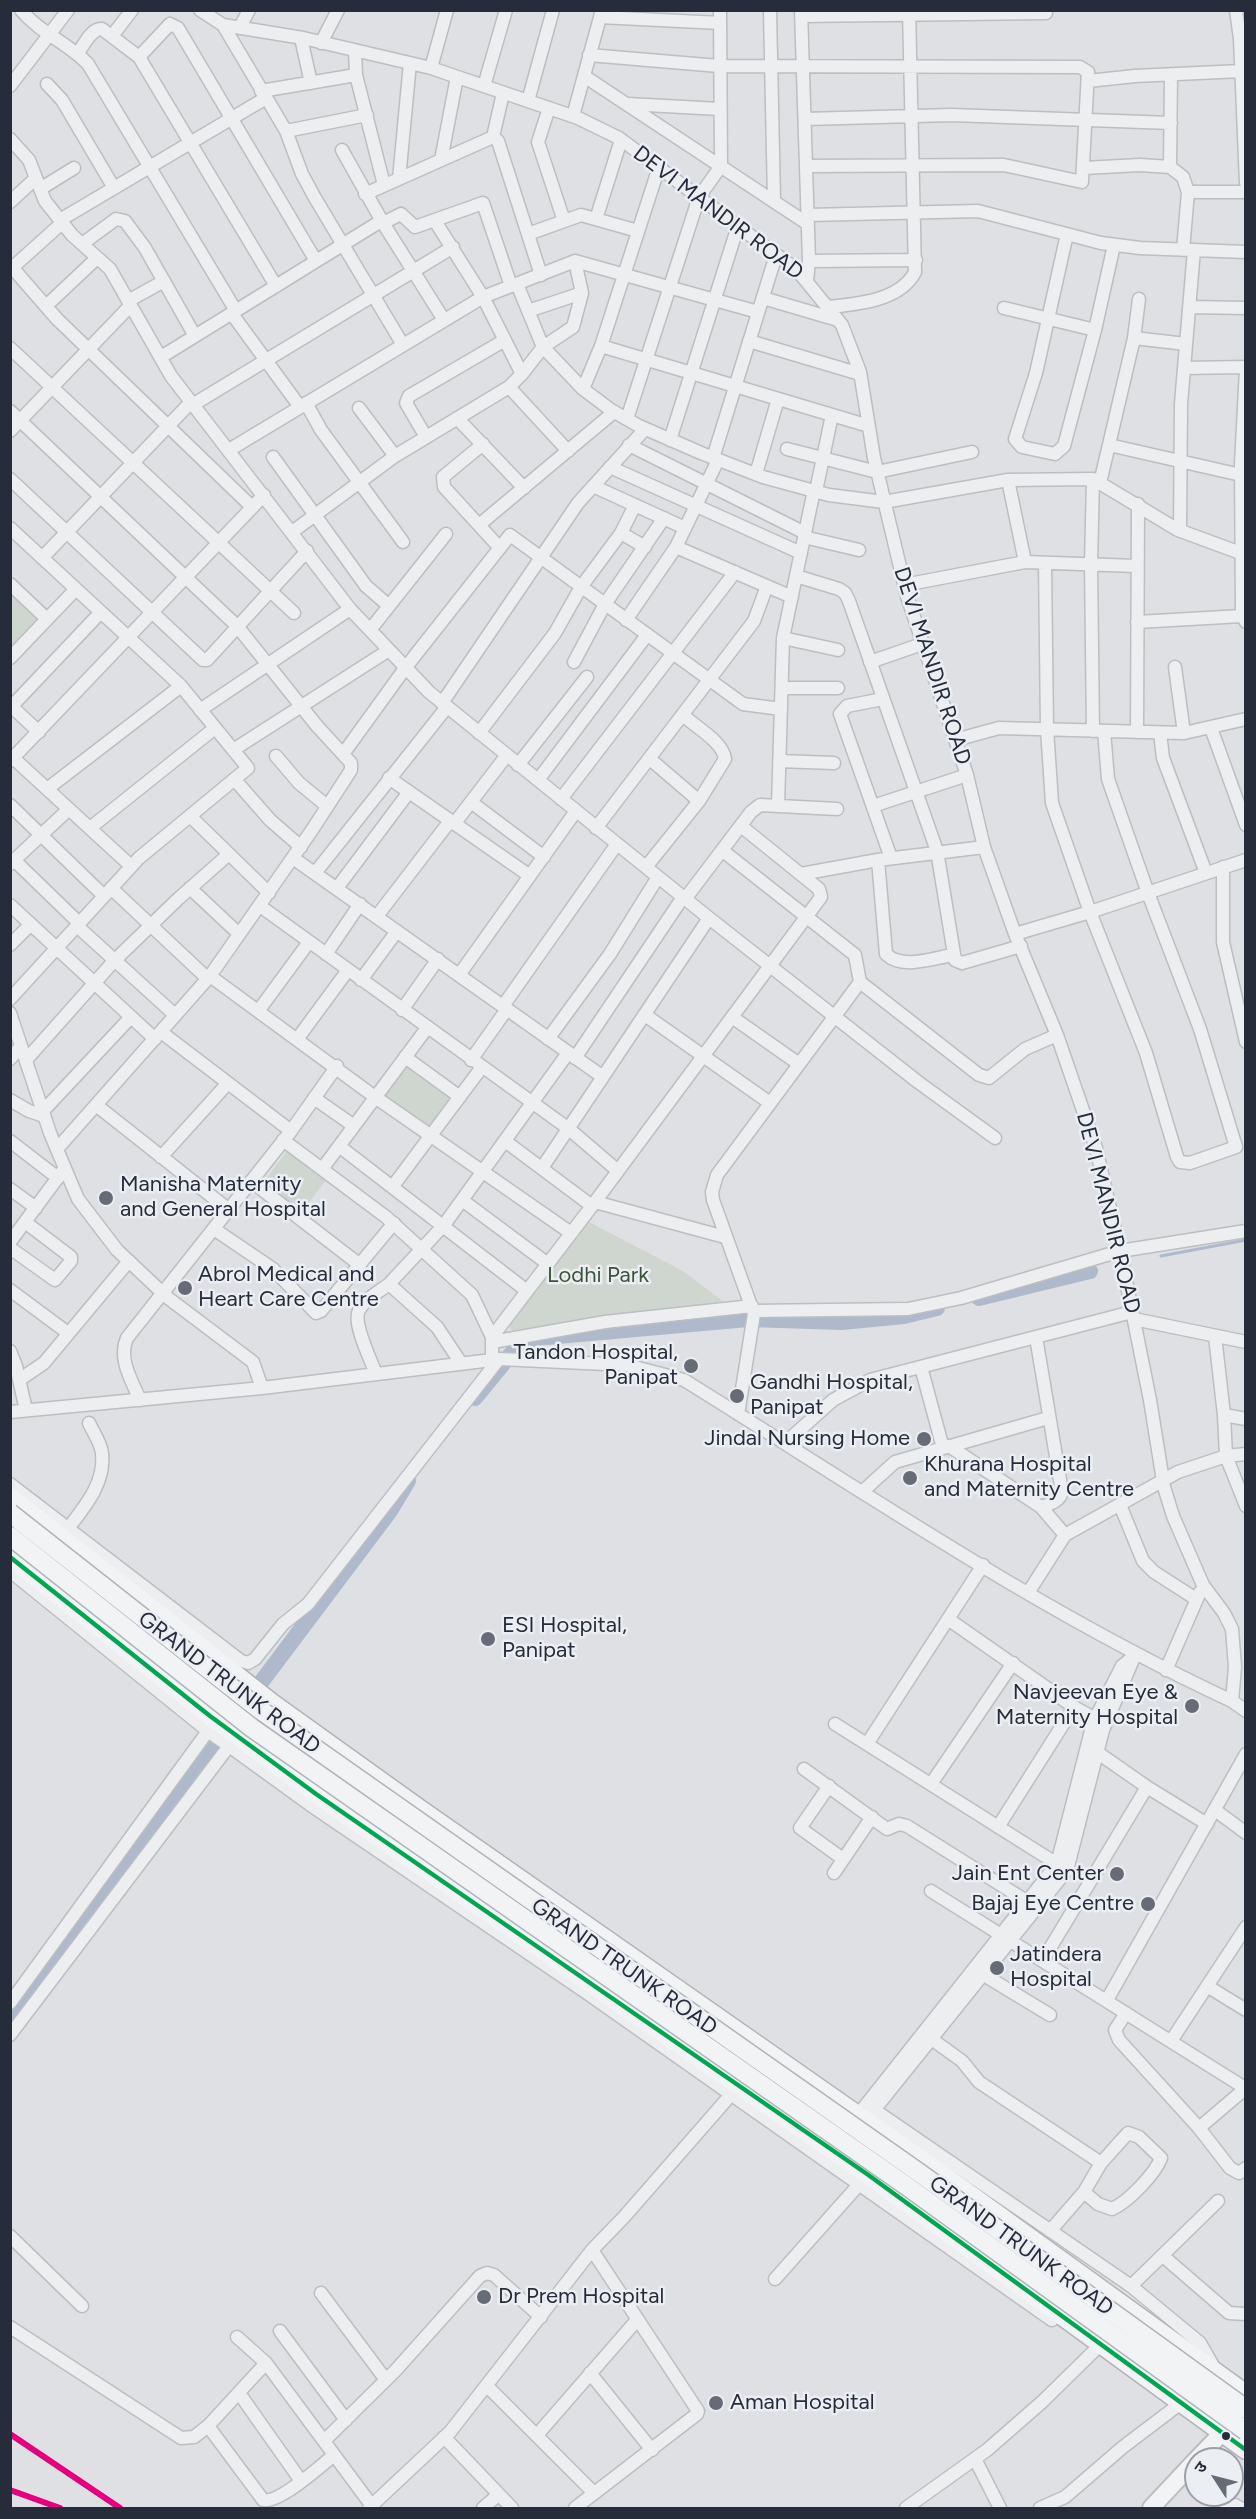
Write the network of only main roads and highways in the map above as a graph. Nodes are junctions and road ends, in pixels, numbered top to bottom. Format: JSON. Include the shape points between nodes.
{"nodes":[{"id":1,"x":10,"y":1497,"type":"edge"},
{"id":2,"x":10,"y":1513,"type":"edge"},
{"id":3,"x":10,"y":1536,"type":"edge"},
{"id":4,"x":10,"y":1557,"type":"edge"},
{"id":5,"x":445,"y":1826,"type":"junction"},
{"id":6,"x":418,"y":1863,"type":"junction"},
{"id":7,"x":1063,"y":2261,"type":"junction"},
{"id":8,"x":1037,"y":2298,"type":"junction"},
{"id":9,"x":1245,"y":2394,"type":"edge"},
{"id":10,"x":1245,"y":2409,"type":"edge"},
{"id":11,"x":1245,"y":2431,"type":"edge"},
{"id":12,"x":1222,"y":2433,"type":"junction"},
{"id":13,"x":1209,"y":2447,"type":"edge"},
{"id":14,"x":1245,"y":2450,"type":"edge"},
{"id":15,"x":1184,"y":2474,"type":"edge"},
{"id":16,"x":1151,"y":2508,"type":"edge"}],
"edges":[{"from":1,"to":5,"type":"highway","via":[[65,1533],[241,1680]]},
{"from":2,"to":10,"type":"highway","name":"GRAND TRUNK ROAD","bridge":true,"via":[[259,1709],[921,2174]]},
{"from":3,"to":11,"type":"highway","name":"GRAND TRUNK ROAD","bridge":true,"via":[[252,1728],[908,2187]]},
{"from":4,"to":6,"type":"highway","via":[[32,1581],[211,1728],[313,1799]]},
{"from":5,"to":6,"type":"highway"},
{"from":5,"to":7,"type":"highway","via":[[866,2113]]},
{"from":6,"to":8,"type":"highway","via":[[735,2091]]},
{"from":7,"to":8,"type":"highway"},
{"from":7,"to":9,"type":"highway"},
{"from":8,"to":12,"type":"highway"},
{"from":12,"to":13,"type":"main road"},
{"from":12,"to":14,"type":"highway"},
{"from":15,"to":16,"type":"main road"}]}
